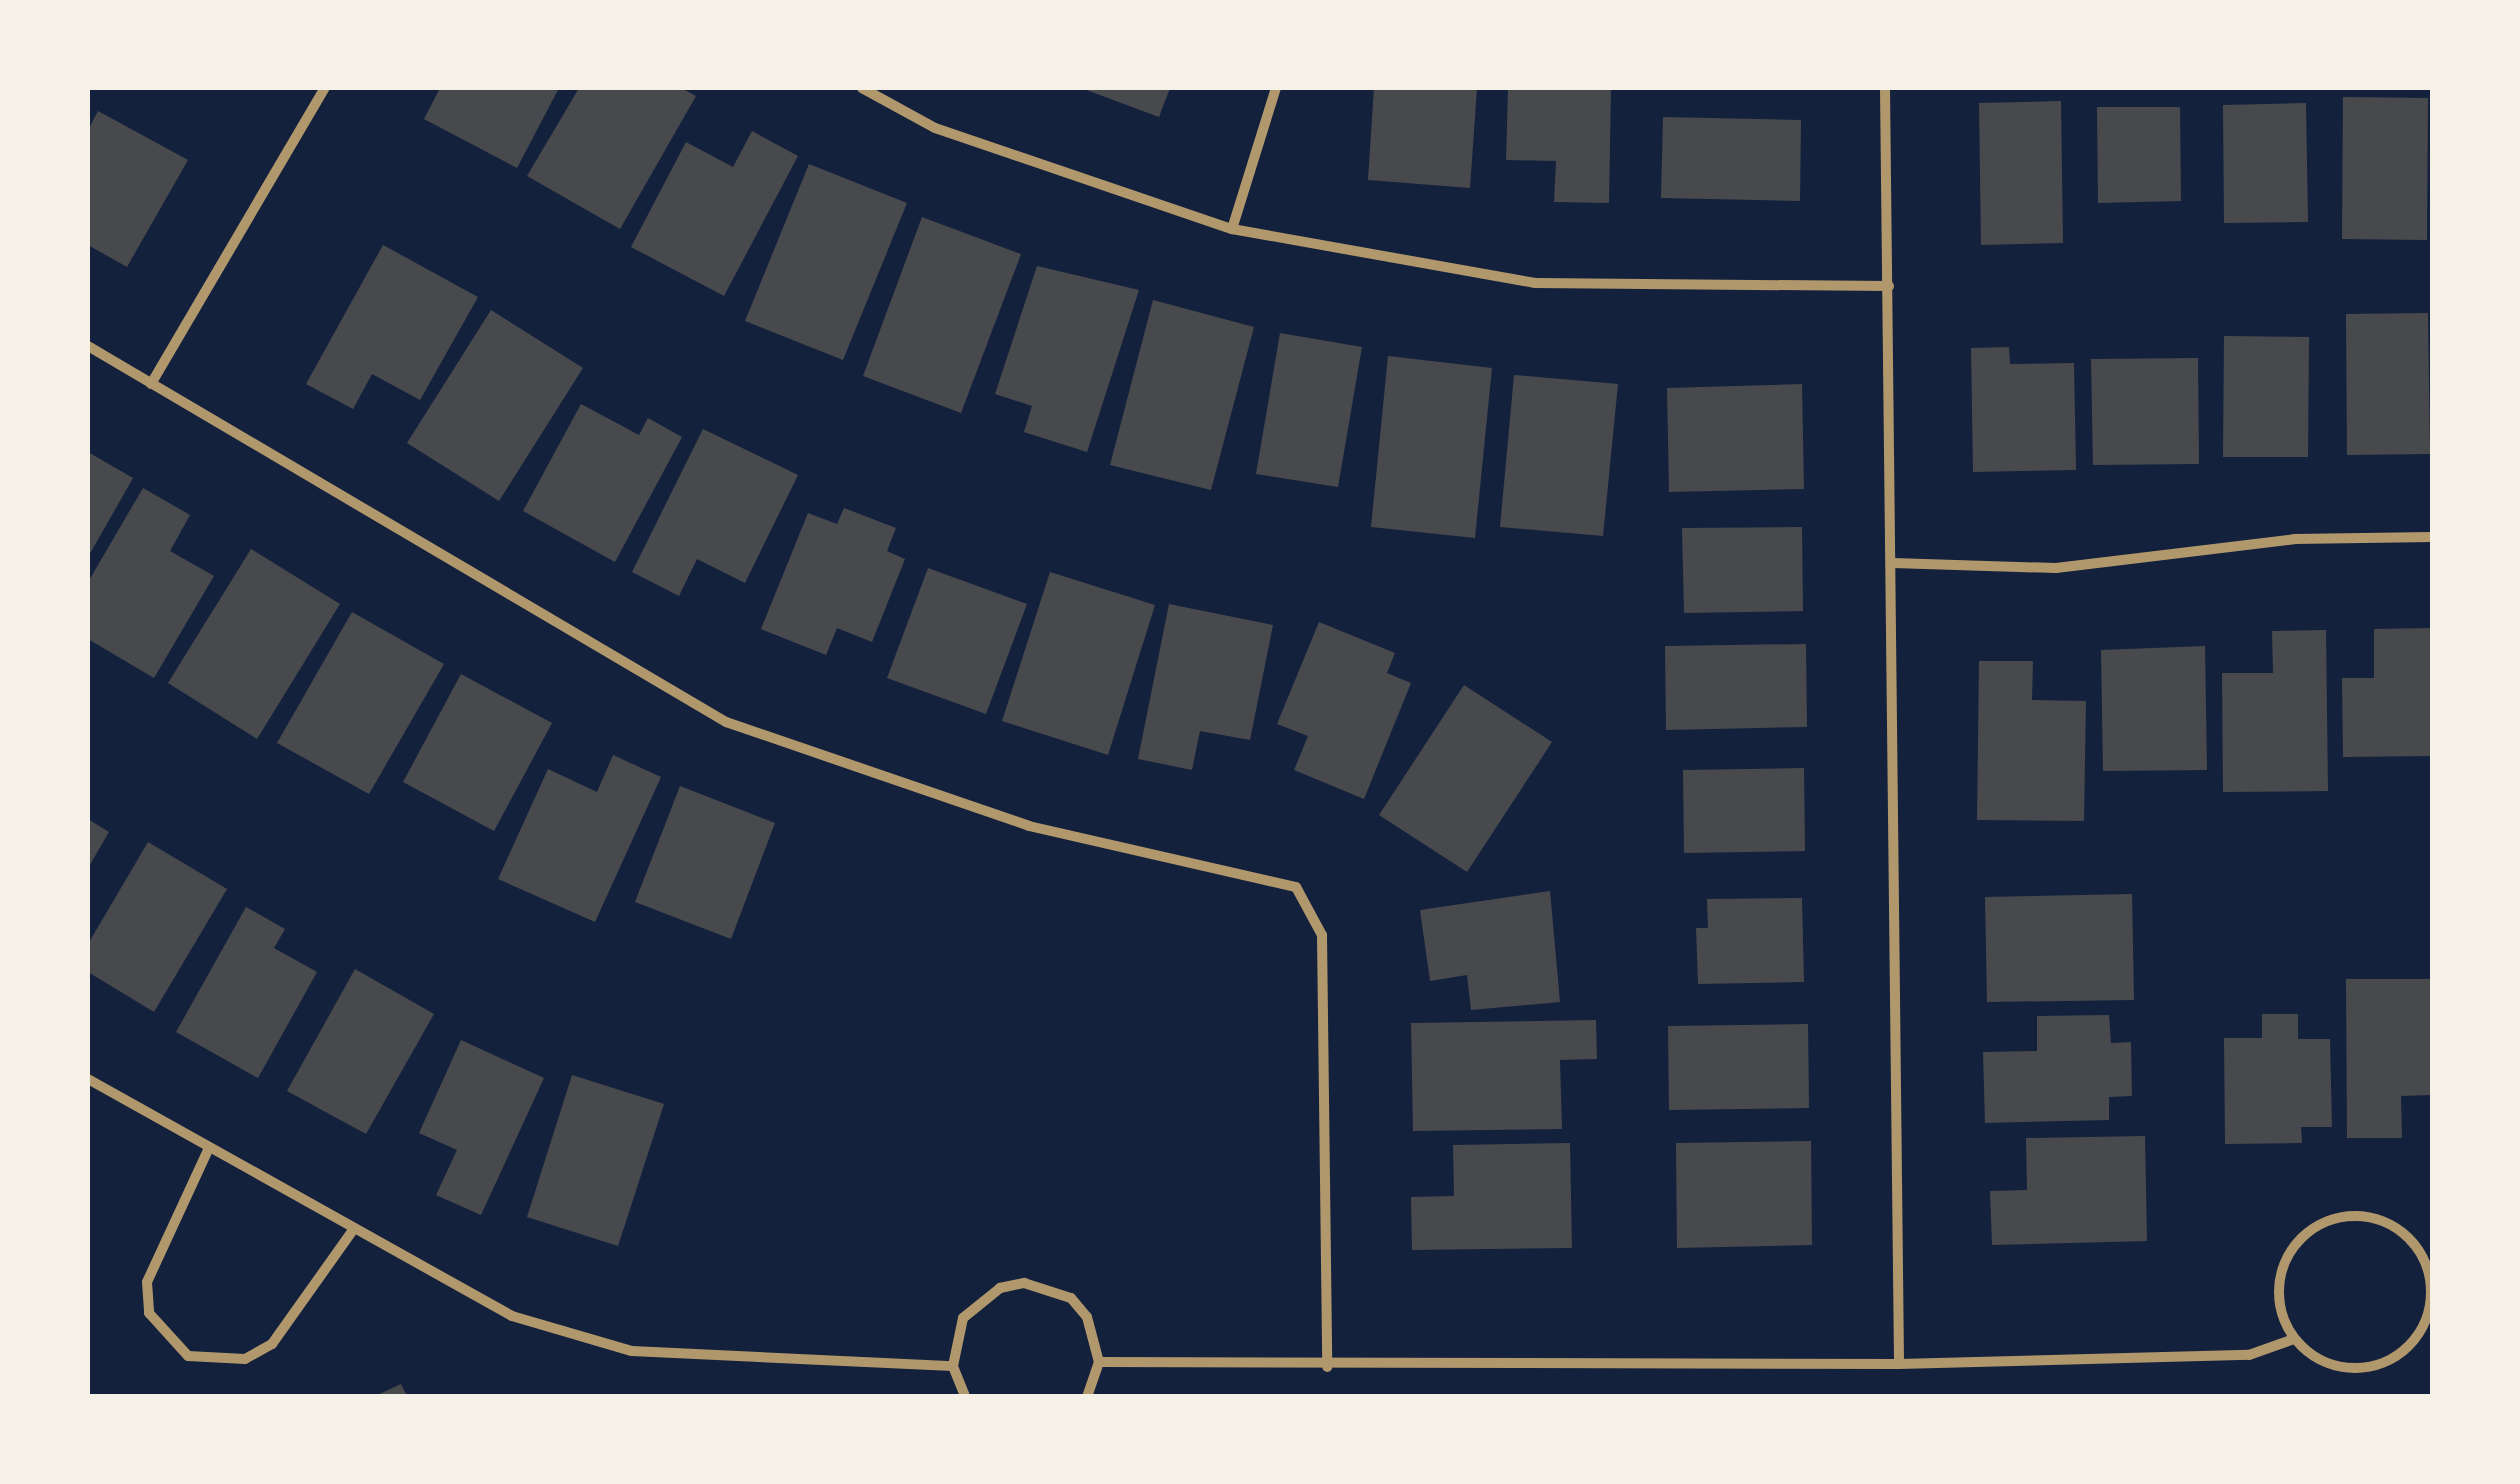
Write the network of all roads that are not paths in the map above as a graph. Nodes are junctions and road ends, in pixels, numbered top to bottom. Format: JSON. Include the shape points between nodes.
{"nodes":[{"id":1,"x":325,"y":88,"type":"edge"},
{"id":2,"x":862,"y":88,"type":"edge"},
{"id":3,"x":1276,"y":88,"type":"edge"},
{"id":4,"x":1885,"y":88,"type":"edge"},
{"id":5,"x":1232,"y":230,"type":"junction"},
{"id":6,"x":1889,"y":286,"type":"junction"},
{"id":7,"x":88,"y":346,"type":"edge"},
{"id":8,"x":151,"y":384,"type":"junction"},
{"id":9,"x":2432,"y":537,"type":"edge"},
{"id":10,"x":1893,"y":564,"type":"junction"},
{"id":11,"x":88,"y":1079,"type":"edge"},
{"id":12,"x":208,"y":1150,"type":"junction"},
{"id":13,"x":353,"y":1230,"type":"junction"},
{"id":14,"x":2294,"y":1339,"type":"junction"},
{"id":15,"x":1099,"y":1362,"type":"junction"},
{"id":16,"x":1899,"y":1364,"type":"junction"},
{"id":17,"x":952,"y":1366,"type":"junction"},
{"id":18,"x":1327,"y":1366,"type":"junction"},
{"id":19,"x":965,"y":1396,"type":"edge"},
{"id":20,"x":1088,"y":1396,"type":"edge"}],
"edges":[{"from":1,"to":8,"type":"street"},
{"from":2,"to":5,"type":"street","via":[[935,128]]},
{"from":3,"to":5,"type":"street"},
{"from":4,"to":6,"type":"street"},
{"from":5,"to":6,"type":"street","via":[[1536,283]]},
{"from":6,"to":10,"type":"street"},
{"from":7,"to":8,"type":"street"},
{"from":8,"to":18,"type":"street","via":[[726,722],[1030,826],[1296,887],[1322,934]]},
{"from":9,"to":10,"type":"street","via":[[2294,538],[2056,568]]},
{"from":10,"to":16,"type":"street"},
{"from":11,"to":12,"type":"street"},
{"from":12,"to":13,"type":"street"},
{"from":12,"to":13,"type":"street","via":[[148,1282],[150,1313],[188,1356],[245,1359],[272,1344]]},
{"from":13,"to":17,"type":"street","via":[[512,1316],[632,1351]]},
{"from":14,"to":14,"type":"street","via":[[2333,1366],[2358,1369],[2402,1352],[2425,1320],[2432,1281],[2406,1235],[2358,1215],[2307,1231],[2280,1270],[2277,1294]]},
{"from":14,"to":16,"type":"street","via":[[2249,1355]]},
{"from":15,"to":17,"type":"street","via":[[1092,1328],[1070,1298],[1024,1283],[1000,1288],[963,1318]]},
{"from":15,"to":18,"type":"street"},
{"from":15,"to":20,"type":"street"},
{"from":16,"to":18,"type":"street"},
{"from":17,"to":19,"type":"street"}]}
